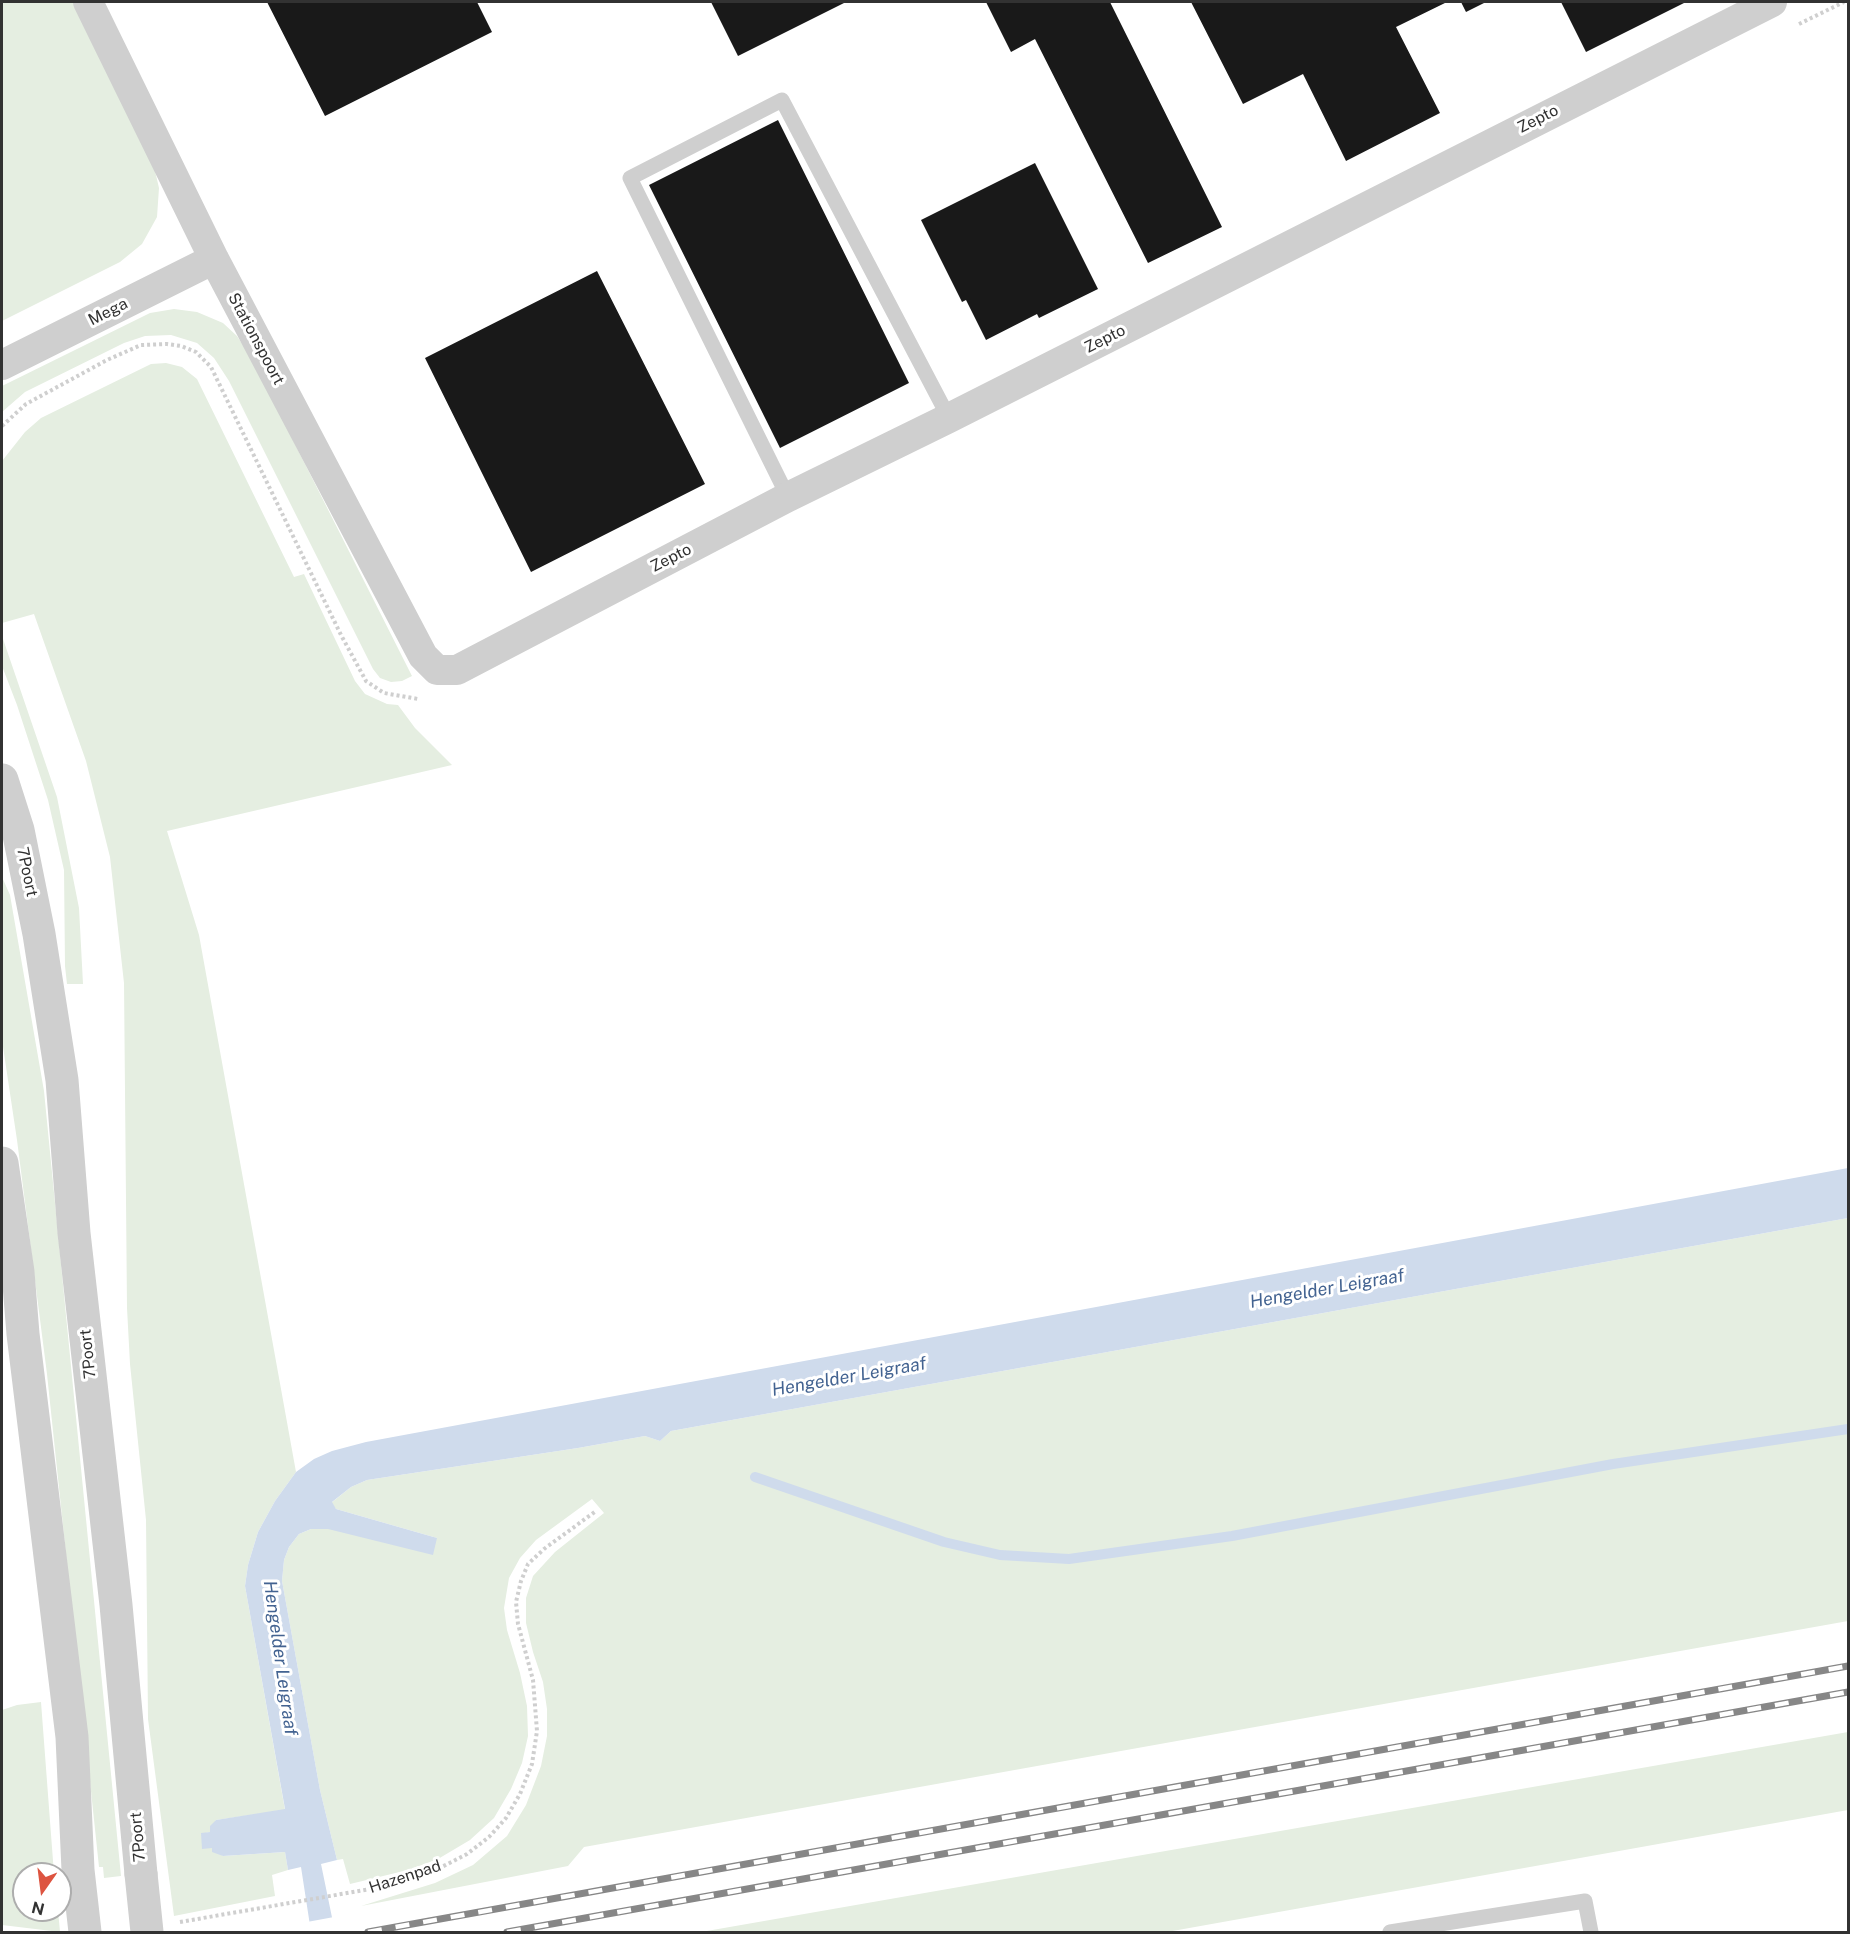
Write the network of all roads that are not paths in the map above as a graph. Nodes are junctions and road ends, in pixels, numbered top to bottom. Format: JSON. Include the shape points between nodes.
{"nodes":[{"id":1,"x":88,"y":2,"type":"edge"},
{"id":2,"x":1772,"y":2,"type":"edge"},
{"id":3,"x":214,"y":259,"type":"junction"},
{"id":4,"x":2,"y":365,"type":"edge"},
{"id":5,"x":949,"y":418,"type":"junction"},
{"id":6,"x":788,"y":497,"type":"junction"},
{"id":7,"x":437,"y":670,"type":"joint"},
{"id":8,"x":2,"y":780,"type":"edge"},
{"id":9,"x":2,"y":1163,"type":"edge"},
{"id":10,"x":85,"y":1932,"type":"edge"},
{"id":11,"x":147,"y":1932,"type":"edge"},
{"id":12,"x":1390,"y":1932,"type":"edge"},
{"id":13,"x":1591,"y":1932,"type":"edge"}],
"edges":[{"from":1,"to":3,"type":"street","name":"Stationspoort"},
{"from":2,"to":5,"type":"street","name":"Zepto"},
{"from":3,"to":4,"type":"street","name":"Mega"},
{"from":3,"to":7,"type":"street","name":"Stationspoort","via":[[423,656]]},
{"from":5,"to":6,"type":"street","name":"Zepto"},
{"from":5,"to":6,"type":"lane","via":[[782,100],[630,178]]},
{"from":6,"to":7,"type":"street","name":"Zepto","via":[[458,670]]},
{"from":8,"to":11,"type":"street","name":"7Poort","bridge":true,"via":[[18,830],[35,911],[62,1080],[74,1233],[116,1605]]},
{"from":9,"to":10,"type":"street","via":[[70,1725]]},
{"from":12,"to":13,"type":"lane","via":[[1585,1901]]}]}
